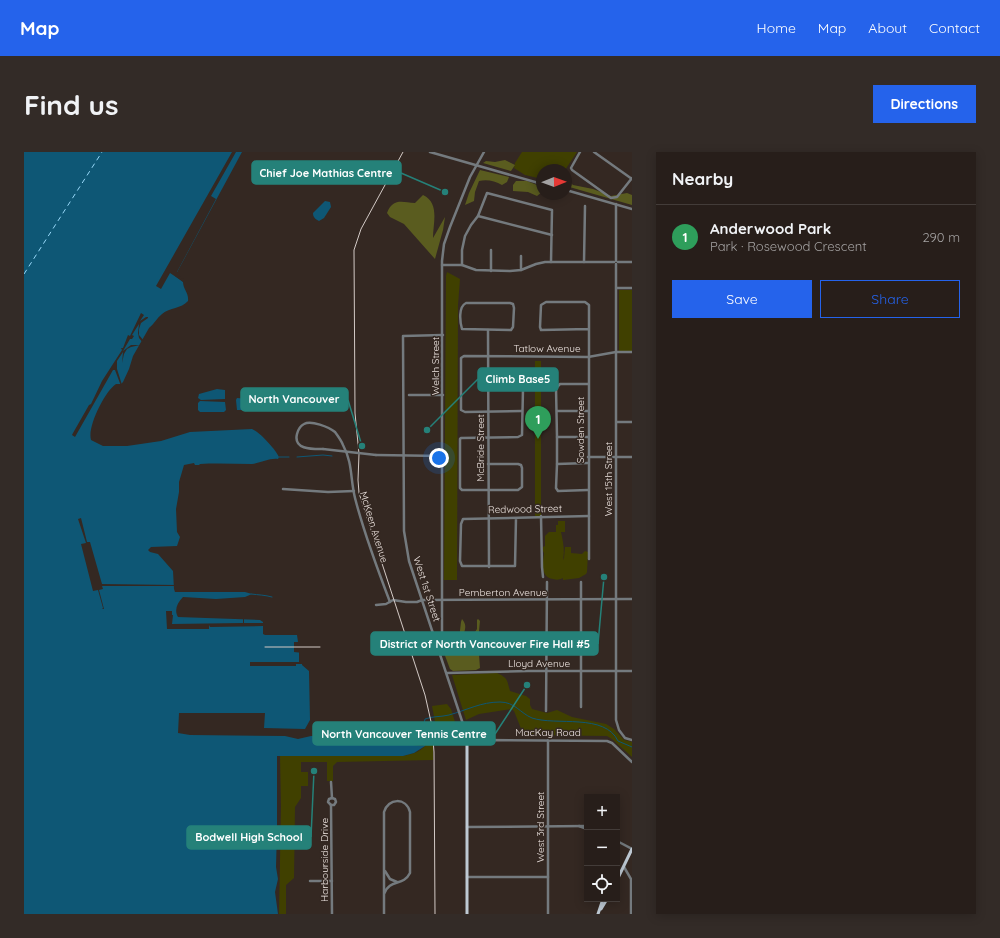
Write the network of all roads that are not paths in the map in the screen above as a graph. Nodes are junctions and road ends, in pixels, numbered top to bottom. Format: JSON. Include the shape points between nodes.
{"nodes":[{"id":1,"x":430,"y":152,"type":"edge"},
{"id":2,"x":484,"y":152,"type":"edge"},
{"id":3,"x":580,"y":152,"type":"edge"},
{"id":4,"x":594,"y":152,"type":"edge"},
{"id":5,"x":476,"y":166,"type":"junction"},
{"id":6,"x":632,"y":179,"type":"edge"},
{"id":7,"x":536,"y":182,"type":"edge"},
{"id":8,"x":572,"y":192,"type":"edge"},
{"id":9,"x":616,"y":204,"type":"junction"},
{"id":10,"x":585,"y":206,"type":"dead end"},
{"id":11,"x":632,"y":209,"type":"edge"},
{"id":12,"x":478,"y":216,"type":"junction"},
{"id":13,"x":552,"y":235,"type":"junction"},
{"id":14,"x":491,"y":250,"type":"dead end"},
{"id":15,"x":521,"y":256,"type":"dead end"},
{"id":16,"x":551,"y":262,"type":"junction"},
{"id":17,"x":584,"y":262,"type":"junction"},
{"id":18,"x":616,"y":262,"type":"junction"},
{"id":19,"x":632,"y":262,"type":"edge"},
{"id":20,"x":442,"y":265,"type":"junction"},
{"id":21,"x":462,"y":265,"type":"junction"},
{"id":22,"x":521,"y":270,"type":"junction"},
{"id":23,"x":491,"y":271,"type":"junction"},
{"id":24,"x":617,"y":288,"type":"junction"},
{"id":25,"x":632,"y":288,"type":"edge"},
{"id":26,"x":589,"y":329,"type":"junction"},
{"id":27,"x":488,"y":330,"type":"junction"},
{"id":28,"x":442,"y":335,"type":"junction"},
{"id":29,"x":616,"y":352,"type":"junction"},
{"id":30,"x":632,"y":352,"type":"edge"},
{"id":31,"x":488,"y":356,"type":"junction"},
{"id":32,"x":588,"y":356,"type":"junction"},
{"id":33,"x":488,"y":384,"type":"junction"},
{"id":34,"x":588,"y":384,"type":"junction"},
{"id":35,"x":409,"y":395,"type":"dead end"},
{"id":36,"x":443,"y":395,"type":"junction"},
{"id":37,"x":488,"y":411,"type":"junction"},
{"id":38,"x":522,"y":411,"type":"junction"},
{"id":39,"x":557,"y":411,"type":"junction"},
{"id":40,"x":588,"y":411,"type":"junction"},
{"id":41,"x":616,"y":422,"type":"junction"},
{"id":42,"x":632,"y":422,"type":"edge"},
{"id":43,"x":488,"y":437,"type":"junction"},
{"id":44,"x":557,"y":437,"type":"junction"},
{"id":45,"x":588,"y":437,"type":"junction"},
{"id":46,"x":403,"y":456,"type":"junction"},
{"id":47,"x":443,"y":456,"type":"junction"},
{"id":48,"x":588,"y":457,"type":"junction"},
{"id":49,"x":616,"y":457,"type":"junction"},
{"id":50,"x":632,"y":457,"type":"edge"},
{"id":51,"x":588,"y":463,"type":"junction"},
{"id":52,"x":488,"y":464,"type":"junction"},
{"id":53,"x":557,"y":464,"type":"junction"},
{"id":54,"x":283,"y":490,"type":"dead end"},
{"id":55,"x":488,"y":490,"type":"junction"},
{"id":56,"x":588,"y":490,"type":"junction"},
{"id":57,"x":354,"y":491,"type":"junction"},
{"id":58,"x":541,"y":516,"type":"junction"},
{"id":59,"x":588,"y":516,"type":"junction"},
{"id":60,"x":488,"y":518,"type":"junction"},
{"id":61,"x":516,"y":518,"type":"junction"},
{"id":62,"x":589,"y":559,"type":"dead end"},
{"id":63,"x":489,"y":567,"type":"junction"},
{"id":64,"x":543,"y":577,"type":"dead end"},
{"id":65,"x":547,"y":582,"type":"dead end"},
{"id":66,"x":581,"y":582,"type":"dead end"},
{"id":67,"x":422,"y":600,"type":"junction"},
{"id":68,"x":442,"y":600,"type":"junction"},
{"id":69,"x":547,"y":600,"type":"junction"},
{"id":70,"x":581,"y":600,"type":"junction"},
{"id":71,"x":616,"y":600,"type":"junction"},
{"id":72,"x":632,"y":600,"type":"edge"},
{"id":73,"x":390,"y":602,"type":"junction"},
{"id":74,"x":376,"y":605,"type":"dead end"},
{"id":75,"x":442,"y":637,"type":"dead end"},
{"id":76,"x":547,"y":671,"type":"junction"},
{"id":77,"x":581,"y":671,"type":"junction"},
{"id":78,"x":616,"y":671,"type":"junction"},
{"id":79,"x":632,"y":671,"type":"edge"},
{"id":80,"x":446,"y":673,"type":"junction"},
{"id":81,"x":581,"y":708,"type":"dead end"},
{"id":82,"x":546,"y":710,"type":"dead end"},
{"id":83,"x":467,"y":740,"type":"junction"},
{"id":84,"x":548,"y":740,"type":"junction"},
{"id":85,"x":632,"y":740,"type":"edge"},
{"id":86,"x":440,"y":741,"type":"dead end"},
{"id":87,"x":632,"y":762,"type":"edge"},
{"id":88,"x":331,"y":782,"type":"dead end"},
{"id":89,"x":332,"y":798,"type":"junction"},
{"id":90,"x":331,"y":806,"type":"junction"},
{"id":91,"x":548,"y":826,"type":"junction"},
{"id":92,"x":584,"y":826,"type":"edge"},
{"id":93,"x":466,"y":827,"type":"junction"},
{"id":94,"x":620,"y":843,"type":"edge"},
{"id":95,"x":632,"y":849,"type":"edge"},
{"id":96,"x":622,"y":868,"type":"junction"},
{"id":97,"x":384,"y":871,"type":"junction"},
{"id":98,"x":620,"y":871,"type":"edge"},
{"id":99,"x":627,"y":873,"type":"junction"},
{"id":100,"x":620,"y":874,"type":"edge"},
{"id":101,"x":466,"y":877,"type":"junction"},
{"id":102,"x":548,"y":877,"type":"junction"},
{"id":103,"x":310,"y":881,"type":"dead end"},
{"id":104,"x":332,"y":881,"type":"junction"},
{"id":105,"x":397,"y":882,"type":"junction"},
{"id":106,"x":384,"y":894,"type":"junction"},
{"id":107,"x":602,"y":902,"type":"edge"},
{"id":108,"x":605,"y":902,"type":"edge"},
{"id":109,"x":600,"y":910,"type":"junction"},
{"id":110,"x":332,"y":914,"type":"edge"},
{"id":111,"x":384,"y":914,"type":"edge"},
{"id":112,"x":467,"y":914,"type":"edge"},
{"id":113,"x":548,"y":914,"type":"edge"},
{"id":114,"x":598,"y":914,"type":"edge"},
{"id":115,"x":631,"y":914,"type":"edge"}],
"edges":[{"from":1,"to":5,"type":"street"},
{"from":2,"to":5,"type":"street","name":"Welch Street"},
{"from":3,"to":6,"type":"street","via":[[572,170],[611,198],[617,197]]},
{"from":4,"to":6,"type":"street"},
{"from":5,"to":7,"type":"street"},
{"from":5,"to":20,"type":"street","name":"Welch Street","via":[[447,234]]},
{"from":8,"to":9,"type":"street"},
{"from":9,"to":11,"type":"street"},
{"from":9,"to":18,"type":"street","name":"West 15th Street"},
{"from":10,"to":17,"type":"street"},
{"from":12,"to":13,"type":"street"},
{"from":12,"to":13,"type":"street","via":[[487,192],[550,209]]},
{"from":12,"to":21,"type":"street","via":[[466,236],[462,250]]},
{"from":13,"to":16,"type":"street"},
{"from":14,"to":23,"type":"street"},
{"from":15,"to":22,"type":"street"},
{"from":16,"to":17,"type":"street"},
{"from":16,"to":22,"type":"street"},
{"from":17,"to":18,"type":"street"},
{"from":18,"to":19,"type":"street"},
{"from":18,"to":24,"type":"street","name":"West 15th Street"},
{"from":20,"to":21,"type":"street"},
{"from":20,"to":28,"type":"street","name":"Welch Street"},
{"from":21,"to":23,"type":"street","via":[[476,270]]},
{"from":22,"to":23,"type":"street"},
{"from":24,"to":25,"type":"street"},
{"from":24,"to":29,"type":"street","name":"West 15th Street"},
{"from":26,"to":26,"type":"street","name":"Sowden Street","via":[[589,305],[585,302],[546,302],[540,308],[541,330]]},
{"from":26,"to":32,"type":"street","name":"Sowden Street"},
{"from":27,"to":27,"type":"street","via":[[512,329],[513,304],[463,304],[462,329]]},
{"from":27,"to":31,"type":"street","name":"McBride Street"},
{"from":28,"to":36,"type":"street","name":"Welch Street"},
{"from":28,"to":46,"type":"street","name":"West 1st Street","via":[[403,336]]},
{"from":29,"to":30,"type":"street","name":"Tatlow Avenue"},
{"from":29,"to":32,"type":"street","name":"Tatlow Avenue"},
{"from":29,"to":41,"type":"street","name":"West 15th Street"},
{"from":31,"to":32,"type":"street","name":"Tatlow Avenue"},
{"from":31,"to":33,"type":"street","name":"McBride Street"},
{"from":31,"to":37,"type":"street","name":"Tatlow Avenue","via":[[461,358],[461,410]]},
{"from":32,"to":34,"type":"street","name":"Sowden Street"},
{"from":33,"to":37,"type":"street","name":"McBride Street"},
{"from":33,"to":38,"type":"street","via":[[519,384],[522,389]]},
{"from":34,"to":39,"type":"street","via":[[559,385],[556,388]]},
{"from":34,"to":40,"type":"street","name":"Sowden Street"},
{"from":35,"to":36,"type":"street"},
{"from":36,"to":47,"type":"street","name":"Welch Street"},
{"from":37,"to":38,"type":"street"},
{"from":37,"to":43,"type":"street","name":"McBride Street"},
{"from":38,"to":43,"type":"street","via":[[523,432],[520,436]]},
{"from":39,"to":40,"type":"street"},
{"from":39,"to":44,"type":"street"},
{"from":40,"to":45,"type":"street","name":"Sowden Street"},
{"from":41,"to":42,"type":"street"},
{"from":41,"to":49,"type":"street","name":"West 15th Street"},
{"from":43,"to":52,"type":"street","name":"McBride Street"},
{"from":43,"to":55,"type":"street","via":[[460,439],[460,488]]},
{"from":44,"to":45,"type":"street"},
{"from":44,"to":53,"type":"street"},
{"from":45,"to":48,"type":"street","name":"Sowden Street"},
{"from":46,"to":47,"type":"street"},
{"from":46,"to":57,"type":"street","name":"McKeen Avenue","bridge":true,"via":[[376,455],[323,449],[307,448],[299,444],[296,438],[299,428],[305,423],[330,429],[336,434],[343,444],[350,459]]},
{"from":46,"to":67,"type":"street","name":"West 1st Street","via":[[404,535],[408,557]]},
{"from":47,"to":68,"type":"street","name":"Welch Street"},
{"from":48,"to":49,"type":"street"},
{"from":48,"to":51,"type":"street","name":"Sowden Street"},
{"from":49,"to":50,"type":"street"},
{"from":49,"to":71,"type":"street","name":"West 15th Street"},
{"from":51,"to":53,"type":"street"},
{"from":51,"to":56,"type":"street","name":"Sowden Street"},
{"from":52,"to":55,"type":"street","name":"McBride Street"},
{"from":52,"to":55,"type":"street","via":[[521,465],[522,468],[522,487],[518,490]]},
{"from":53,"to":56,"type":"street","via":[[558,491]]},
{"from":54,"to":57,"type":"street"},
{"from":55,"to":60,"type":"street","name":"McBride Street"},
{"from":56,"to":59,"type":"street","name":"Sowden Street"},
{"from":57,"to":73,"type":"street","name":"McKeen Avenue"},
{"from":58,"to":59,"type":"street","name":"Redwood Street"},
{"from":58,"to":61,"type":"street","name":"Redwood Street"},
{"from":58,"to":64,"type":"street"},
{"from":59,"to":62,"type":"street","name":"Sowden Street"},
{"from":60,"to":61,"type":"street","name":"Redwood Street"},
{"from":60,"to":63,"type":"street","name":"McBride Street"},
{"from":60,"to":63,"type":"street","name":"Redwood Street","via":[[461,521],[461,565]]},
{"from":61,"to":63,"type":"street","via":[[515,566]]},
{"from":65,"to":69,"type":"street"},
{"from":66,"to":70,"type":"street"},
{"from":67,"to":68,"type":"street","name":"Pemberton Avenue"},
{"from":67,"to":73,"type":"street","name":"Pemberton Avenue"},
{"from":67,"to":80,"type":"street","name":"West 1st Street"},
{"from":68,"to":69,"type":"street","name":"Pemberton Avenue"},
{"from":68,"to":75,"type":"street","name":"Welch Street"},
{"from":69,"to":70,"type":"street","name":"Pemberton Avenue"},
{"from":69,"to":76,"type":"street"},
{"from":70,"to":71,"type":"street","name":"Pemberton Avenue"},
{"from":70,"to":77,"type":"street"},
{"from":71,"to":72,"type":"street","name":"Pemberton Avenue"},
{"from":71,"to":78,"type":"street","name":"West 15th Street"},
{"from":73,"to":74,"type":"street","name":"Pemberton Avenue"},
{"from":76,"to":77,"type":"street","name":"Lloyd Avenue"},
{"from":76,"to":80,"type":"street","name":"Lloyd Avenue"},
{"from":76,"to":82,"type":"street"},
{"from":77,"to":78,"type":"street","name":"Lloyd Avenue"},
{"from":77,"to":81,"type":"street"},
{"from":78,"to":79,"type":"street","name":"Lloyd Avenue"},
{"from":78,"to":85,"type":"street","name":"West 15th Street","via":[[617,724],[625,738]]},
{"from":80,"to":83,"type":"street","name":"West 1st Street"},
{"from":83,"to":84,"type":"street","name":"MacKay Road"},
{"from":83,"to":86,"type":"street","name":"MacKay Road"},
{"from":83,"to":93,"type":"main road","name":"West 1st Street"},
{"from":84,"to":87,"type":"street","name":"MacKay Road","via":[[609,741]]},
{"from":84,"to":91,"type":"street","name":"West 3rd Street"},
{"from":88,"to":89,"type":"street"},
{"from":89,"to":90,"type":"street","via":[[328,801]]},
{"from":89,"to":90,"type":"street","via":[[336,802]]},
{"from":90,"to":104,"type":"street","name":"Harbourside Drive"},
{"from":91,"to":92,"type":"street"},
{"from":91,"to":93,"type":"street"},
{"from":91,"to":102,"type":"street","name":"West 3rd Street"},
{"from":93,"to":101,"type":"main road","name":"West 1st Street"},
{"from":94,"to":95,"type":"street"},
{"from":95,"to":96,"type":"main road"},
{"from":96,"to":98,"type":"main road"},
{"from":96,"to":99,"type":"street"},
{"from":97,"to":105,"type":"street"},
{"from":97,"to":105,"type":"street","via":[[385,810],[390,803],[399,801],[406,804],[410,812],[410,870],[407,878]]},
{"from":97,"to":106,"type":"street"},
{"from":99,"to":100,"type":"street"},
{"from":99,"to":115,"type":"street","via":[[631,879]]},
{"from":101,"to":102,"type":"street"},
{"from":101,"to":112,"type":"main road","name":"West 1st Street"},
{"from":102,"to":113,"type":"street","name":"West 3rd Street"},
{"from":103,"to":104,"type":"street"},
{"from":104,"to":110,"type":"street","name":"Harbourside Drive"},
{"from":105,"to":106,"type":"street","via":[[388,886]]},
{"from":106,"to":111,"type":"street"},
{"from":107,"to":109,"type":"main road"},
{"from":108,"to":109,"type":"main road"},
{"from":109,"to":114,"type":"main road"}]}
